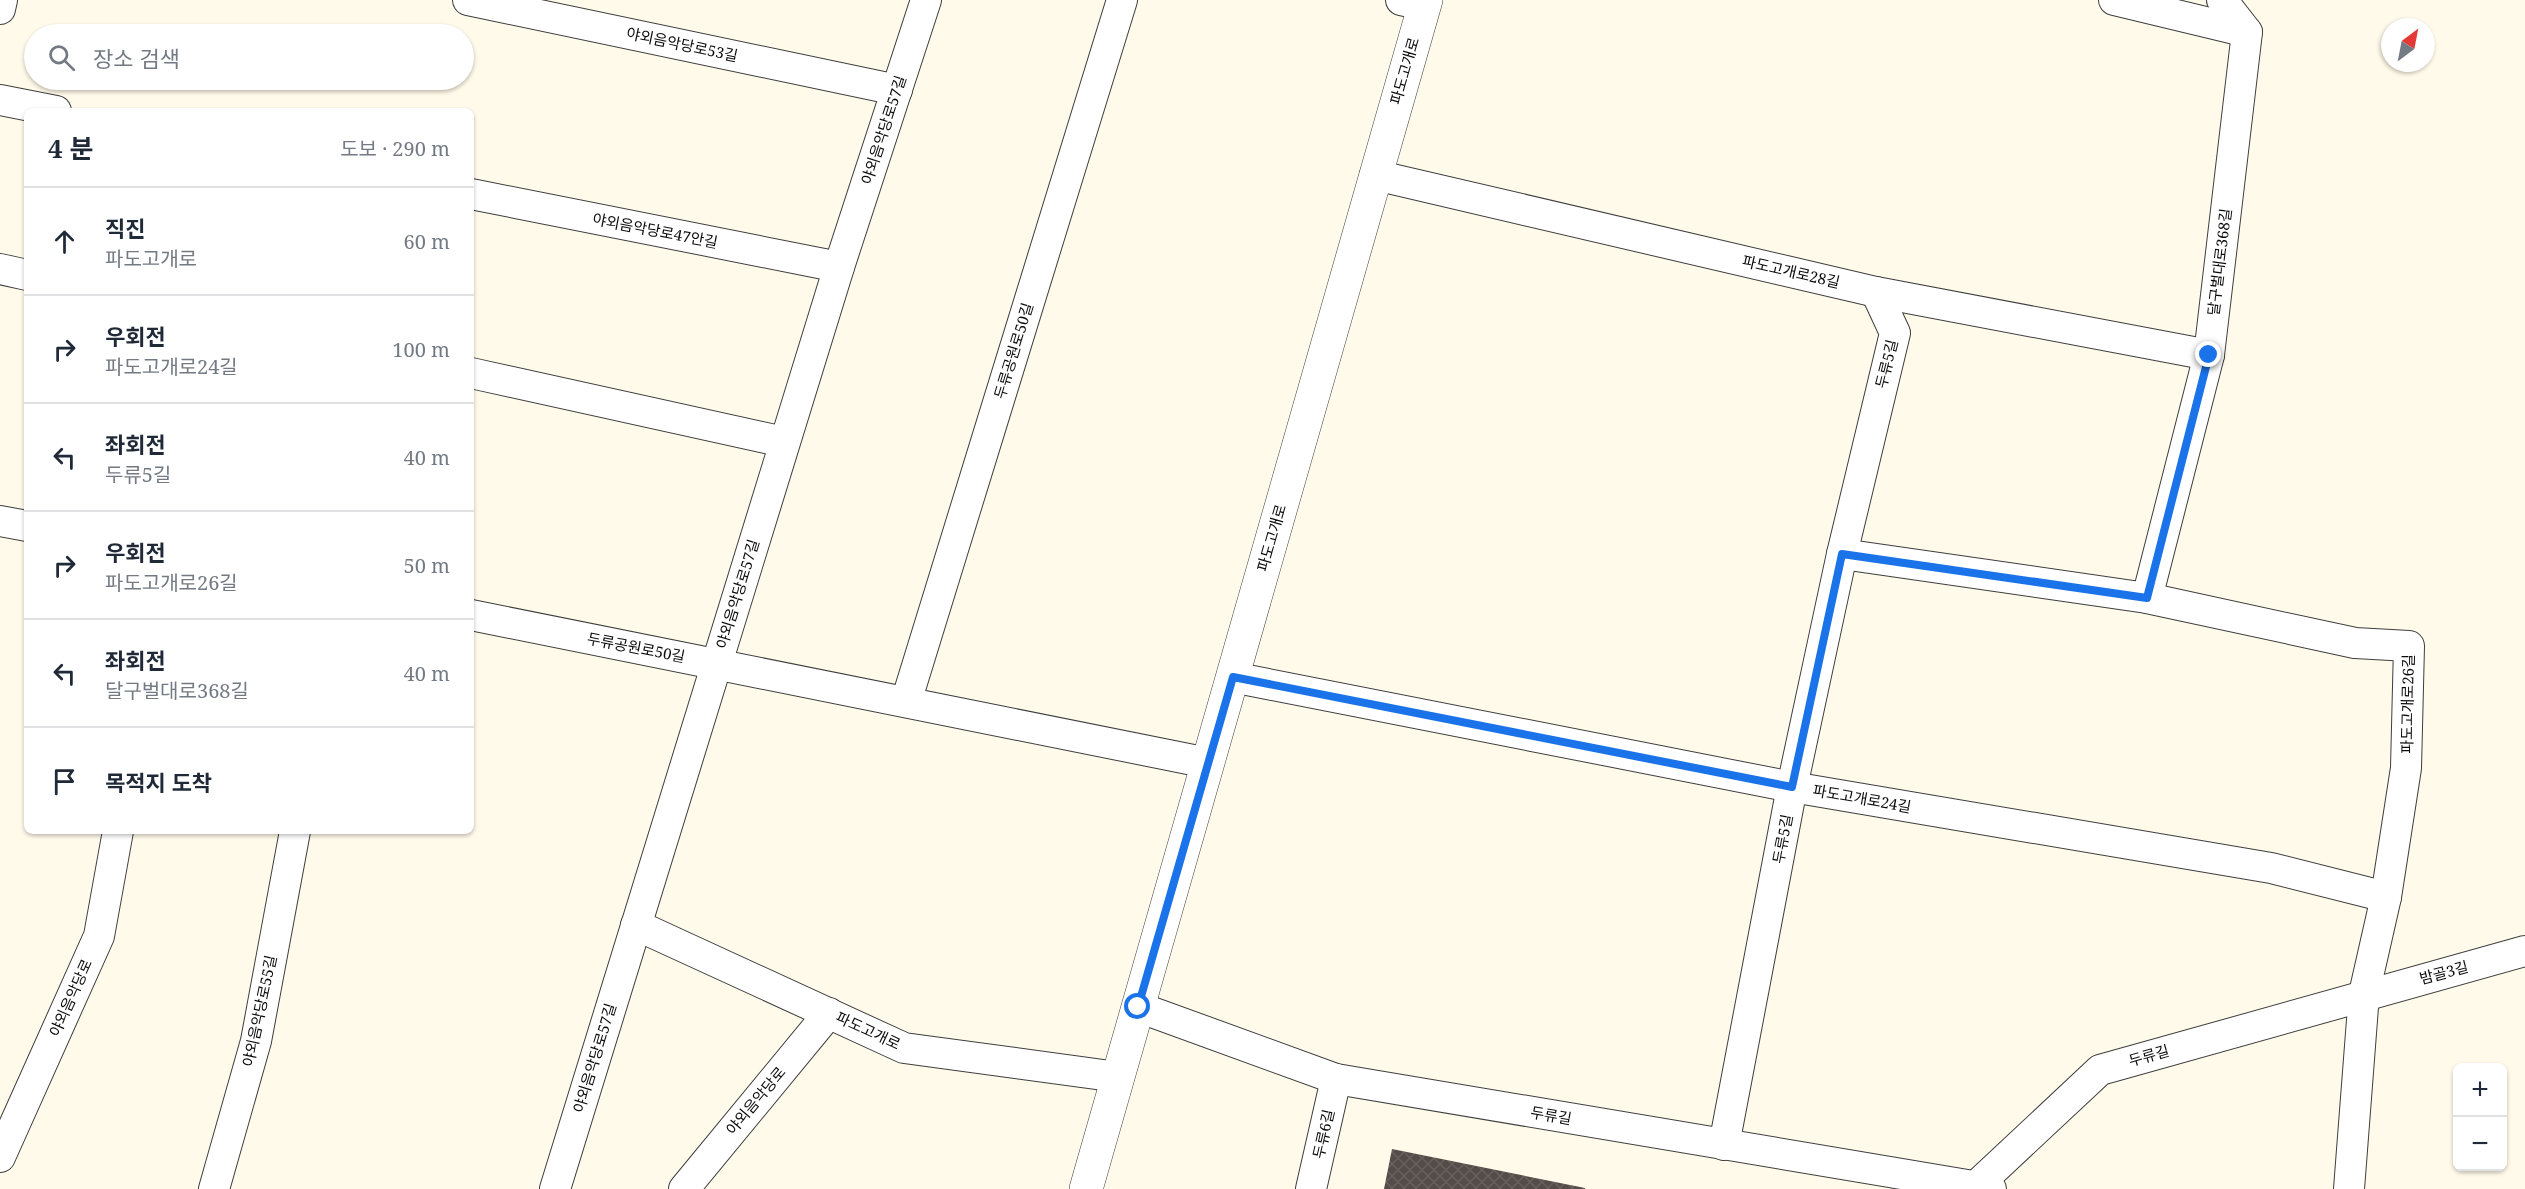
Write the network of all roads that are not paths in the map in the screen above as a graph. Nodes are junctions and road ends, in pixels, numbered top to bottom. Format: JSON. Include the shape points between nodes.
{"nodes":[{"id":1,"x":2,"y":0,"type":"edge"},
{"id":2,"x":468,"y":0,"type":"edge"},
{"id":3,"x":926,"y":0,"type":"edge"},
{"id":4,"x":1122,"y":0,"type":"edge"},
{"id":5,"x":2114,"y":0,"type":"edge"},
{"id":6,"x":2222,"y":0,"type":"edge"},
{"id":7,"x":1417,"y":2,"type":"edge"},
{"id":8,"x":0,"y":9,"type":"edge"},
{"id":9,"x":2247,"y":32,"type":"junction"},
{"id":10,"x":897,"y":90,"type":"junction"},
{"id":11,"x":0,"y":100,"type":"edge"},
{"id":12,"x":41,"y":108,"type":"edge"},
{"id":13,"x":1376,"y":175,"type":"junction"},
{"id":14,"x":474,"y":195,"type":"edge"},
{"id":15,"x":838,"y":267,"type":"junction"},
{"id":16,"x":0,"y":269,"type":"edge"},
{"id":17,"x":24,"y":274,"type":"edge"},
{"id":18,"x":1875,"y":292,"type":"junction"},
{"id":19,"x":2209,"y":355,"type":"junction"},
{"id":20,"x":474,"y":374,"type":"edge"},
{"id":21,"x":784,"y":442,"type":"junction"},
{"id":22,"x":0,"y":521,"type":"edge"},
{"id":23,"x":24,"y":525,"type":"edge"},
{"id":24,"x":1842,"y":554,"type":"junction"},
{"id":25,"x":2147,"y":598,"type":"junction"},
{"id":26,"x":474,"y":616,"type":"edge"},
{"id":27,"x":716,"y":664,"type":"junction"},
{"id":28,"x":1233,"y":677,"type":"junction"},
{"id":29,"x":906,"y":702,"type":"junction"},
{"id":30,"x":1208,"y":763,"type":"junction"},
{"id":31,"x":1792,"y":787,"type":"junction"},
{"id":32,"x":117,"y":834,"type":"edge"},
{"id":33,"x":294,"y":834,"type":"edge"},
{"id":34,"x":2386,"y":897,"type":"junction"},
{"id":35,"x":636,"y":925,"type":"junction"},
{"id":36,"x":2525,"y":951,"type":"edge"},
{"id":37,"x":2364,"y":994,"type":"junction"},
{"id":38,"x":1138,"y":1007,"type":"junction"},
{"id":39,"x":829,"y":1013,"type":"junction"},
{"id":40,"x":1118,"y":1077,"type":"junction"},
{"id":41,"x":1336,"y":1079,"type":"junction"},
{"id":42,"x":1724,"y":1145,"type":"junction"},
{"id":43,"x":0,"y":1157,"type":"edge"},
{"id":44,"x":1983,"y":1188,"type":"edge"},
{"id":45,"x":214,"y":1189,"type":"edge"},
{"id":46,"x":555,"y":1189,"type":"edge"},
{"id":47,"x":684,"y":1189,"type":"edge"},
{"id":48,"x":1086,"y":1189,"type":"edge"},
{"id":49,"x":1311,"y":1189,"type":"edge"},
{"id":50,"x":2349,"y":1189,"type":"edge"}],
"edges":[{"from":1,"to":8,"type":"street"},
{"from":2,"to":10,"type":"street","name":"야외음악당로53길"},
{"from":3,"to":10,"type":"street","name":"야외음악당로57길"},
{"from":4,"to":29,"type":"street","name":"두류공원로50길"},
{"from":5,"to":9,"type":"street"},
{"from":6,"to":9,"type":"street"},
{"from":7,"to":13,"type":"street","name":"파도고개로"},
{"from":9,"to":19,"type":"street","name":"달구벌대로368길"},
{"from":10,"to":15,"type":"street","name":"야외음악당로57길"},
{"from":11,"to":12,"type":"street"},
{"from":13,"to":18,"type":"street","name":"파도고개로28길"},
{"from":13,"to":28,"type":"street","name":"파도고개로"},
{"from":14,"to":15,"type":"street","name":"야외음악당로47안길"},
{"from":15,"to":21,"type":"street","name":"야외음악당로57길"},
{"from":16,"to":17,"type":"street"},
{"from":18,"to":19,"type":"street","name":"파도고개로28길"},
{"from":18,"to":24,"type":"street","name":"두류5길","via":[[1895,333]]},
{"from":19,"to":25,"type":"street","name":"달구벌대로368길"},
{"from":20,"to":21,"type":"street"},
{"from":21,"to":27,"type":"street","name":"야외음악당로57길"},
{"from":22,"to":23,"type":"street"},
{"from":24,"to":25,"type":"street","name":"파도고개로26길"},
{"from":24,"to":31,"type":"street","name":"두류5길"},
{"from":25,"to":34,"type":"street","name":"파도고개로26길","via":[[2355,643],[2409,646],[2406,768]]},
{"from":26,"to":27,"type":"street","name":"두류공원로50길"},
{"from":27,"to":29,"type":"street","name":"두류공원로50길"},
{"from":27,"to":35,"type":"street","name":"야외음악당로57길"},
{"from":28,"to":30,"type":"street","name":"파도고개로"},
{"from":28,"to":31,"type":"street","name":"파도고개로24길"},
{"from":29,"to":30,"type":"street","name":"두류공원로50길"},
{"from":30,"to":38,"type":"street","name":"파도고개로"},
{"from":31,"to":34,"type":"street","name":"파도고개로24길","via":[[2271,868]]},
{"from":31,"to":42,"type":"street","name":"두류5길"},
{"from":32,"to":43,"type":"street","name":"야외음악당로","via":[[99,936]]},
{"from":33,"to":45,"type":"street","name":"야외음악당로55길","via":[[256,1041]]},
{"from":34,"to":37,"type":"street","name":"파도고개로26길"},
{"from":35,"to":39,"type":"street","name":"파도고개로"},
{"from":35,"to":46,"type":"street","name":"야외음악당로57길"},
{"from":36,"to":37,"type":"street","name":"밤골3길"},
{"from":37,"to":44,"type":"street","name":"두류길","via":[[2100,1070]]},
{"from":37,"to":50,"type":"street","name":"파도고개로26길"},
{"from":38,"to":40,"type":"street","name":"파도고개로"},
{"from":38,"to":41,"type":"street","name":"두류길"},
{"from":39,"to":40,"type":"street","name":"파도고개로","via":[[904,1048]]},
{"from":39,"to":47,"type":"street","name":"야외음악당로"},
{"from":40,"to":48,"type":"street","name":"파도고개로"},
{"from":41,"to":42,"type":"street","name":"두류길"},
{"from":41,"to":49,"type":"street","name":"두류6길"},
{"from":42,"to":44,"type":"street","name":"두류길"}]}
